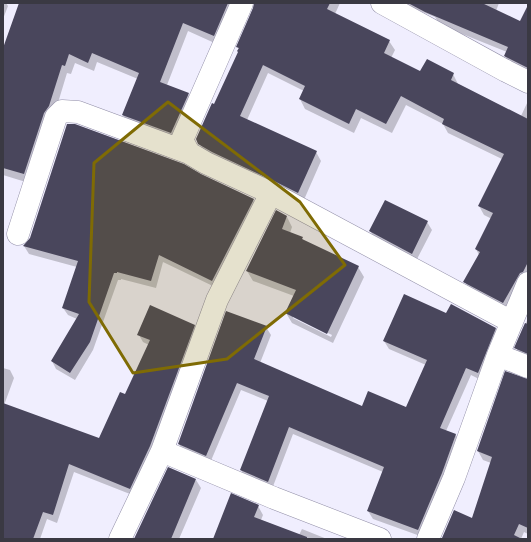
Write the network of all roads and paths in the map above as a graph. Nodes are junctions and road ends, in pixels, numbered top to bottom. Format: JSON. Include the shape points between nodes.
{"nodes":[{"id":1,"x":242,"y":3,"type":"edge"},
{"id":2,"x":382,"y":3,"type":"edge"},
{"id":3,"x":415,"y":11,"type":"edge"},
{"id":4,"x":528,"y":82,"type":"edge"},
{"id":5,"x":188,"y":153,"type":"junction"},
{"id":6,"x":271,"y":193,"type":"junction"},
{"id":7,"x":18,"y":234,"type":"dead end"},
{"id":8,"x":528,"y":283,"type":"edge"},
{"id":9,"x":512,"y":322,"type":"junction"},
{"id":10,"x":498,"y":355,"type":"junction"},
{"id":11,"x":528,"y":368,"type":"edge"},
{"id":12,"x":162,"y":451,"type":"junction"},
{"id":13,"x":120,"y":539,"type":"edge"},
{"id":14,"x":380,"y":539,"type":"edge"},
{"id":15,"x":428,"y":539,"type":"edge"}],
"edges":[{"from":1,"to":5,"type":"street","via":[[182,140]]},
{"from":2,"to":3,"type":"street"},
{"from":3,"to":4,"type":"street","via":[[506,71]]},
{"from":5,"to":6,"type":"street"},
{"from":5,"to":7,"type":"street","via":[[78,112],[62,111],[56,117]]},
{"from":6,"to":9,"type":"street"},
{"from":6,"to":12,"type":"street","via":[[217,300]]},
{"from":8,"to":9,"type":"street"},
{"from":9,"to":10,"type":"street"},
{"from":10,"to":11,"type":"street"},
{"from":10,"to":15,"type":"street","via":[[454,478]]},
{"from":12,"to":13,"type":"street"},
{"from":12,"to":14,"type":"street"}]}
